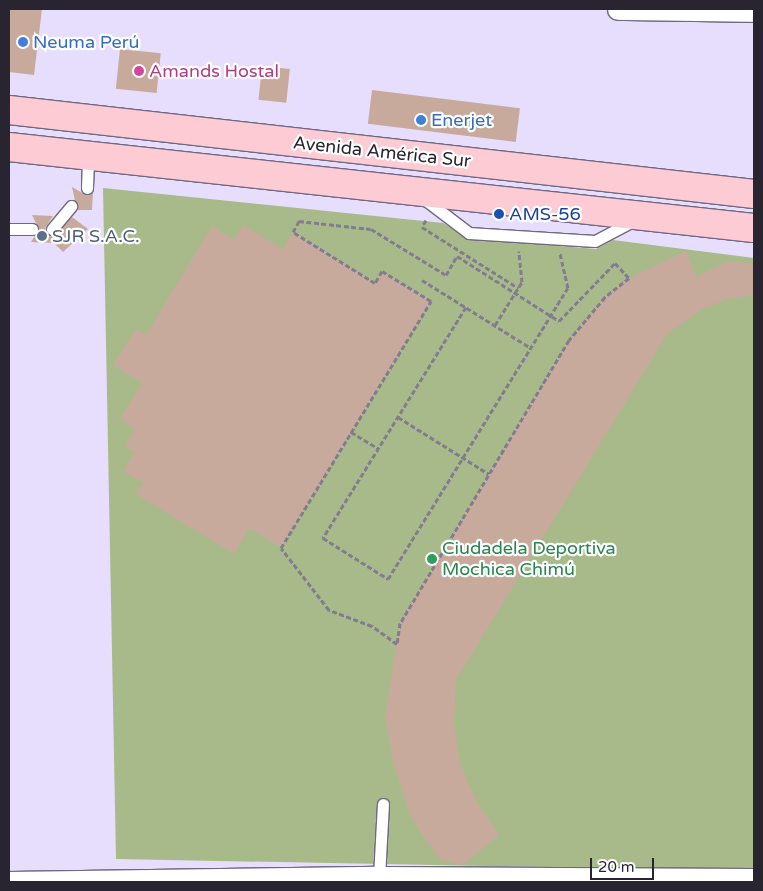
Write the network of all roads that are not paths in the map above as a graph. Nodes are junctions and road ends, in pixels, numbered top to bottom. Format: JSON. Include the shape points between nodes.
{"nodes":[{"id":1,"x":618,"y":9,"type":"edge"},
{"id":2,"x":754,"y":11,"type":"edge"},
{"id":3,"x":9,"y":110,"type":"edge"},
{"id":4,"x":9,"y":147,"type":"edge"},
{"id":5,"x":88,"y":155,"type":"junction"},
{"id":6,"x":87,"y":188,"type":"dead end"},
{"id":7,"x":414,"y":191,"type":"junction"},
{"id":8,"x":754,"y":194,"type":"edge"},
{"id":9,"x":71,"y":206,"type":"dead end"},
{"id":10,"x":642,"y":216,"type":"junction"},
{"id":11,"x":32,"y":228,"type":"dead end"},
{"id":12,"x":754,"y":228,"type":"edge"},
{"id":13,"x":9,"y":229,"type":"edge"},
{"id":14,"x":52,"y":229,"type":"dead end"},
{"id":15,"x":383,"y":804,"type":"dead end"},
{"id":16,"x":379,"y":877,"type":"junction"},
{"id":17,"x":754,"y":879,"type":"edge"},
{"id":18,"x":414,"y":880,"type":"edge"},
{"id":19,"x":583,"y":880,"type":"edge"},
{"id":20,"x":9,"y":882,"type":"edge"}],
"edges":[{"from":1,"to":2,"type":"street"},
{"from":3,"to":8,"type":"main road","name":"Avenida América Sur"},
{"from":4,"to":5,"type":"main road","name":"Avenida América Sur"},
{"from":5,"to":6,"type":"lane"},
{"from":5,"to":7,"type":"main road","name":"Avenida América Sur"},
{"from":7,"to":10,"type":"main road","name":"Avenida América Sur"},
{"from":7,"to":10,"type":"lane","via":[[469,233],[595,241]]},
{"from":9,"to":14,"type":"lane"},
{"from":10,"to":12,"type":"main road","name":"Avenida América Sur"},
{"from":11,"to":13,"type":"lane"},
{"from":15,"to":16,"type":"lane"},
{"from":16,"to":18,"type":"street"},
{"from":16,"to":20,"type":"street"},
{"from":17,"to":19,"type":"street"},
{"from":18,"to":19,"type":"street"}]}
